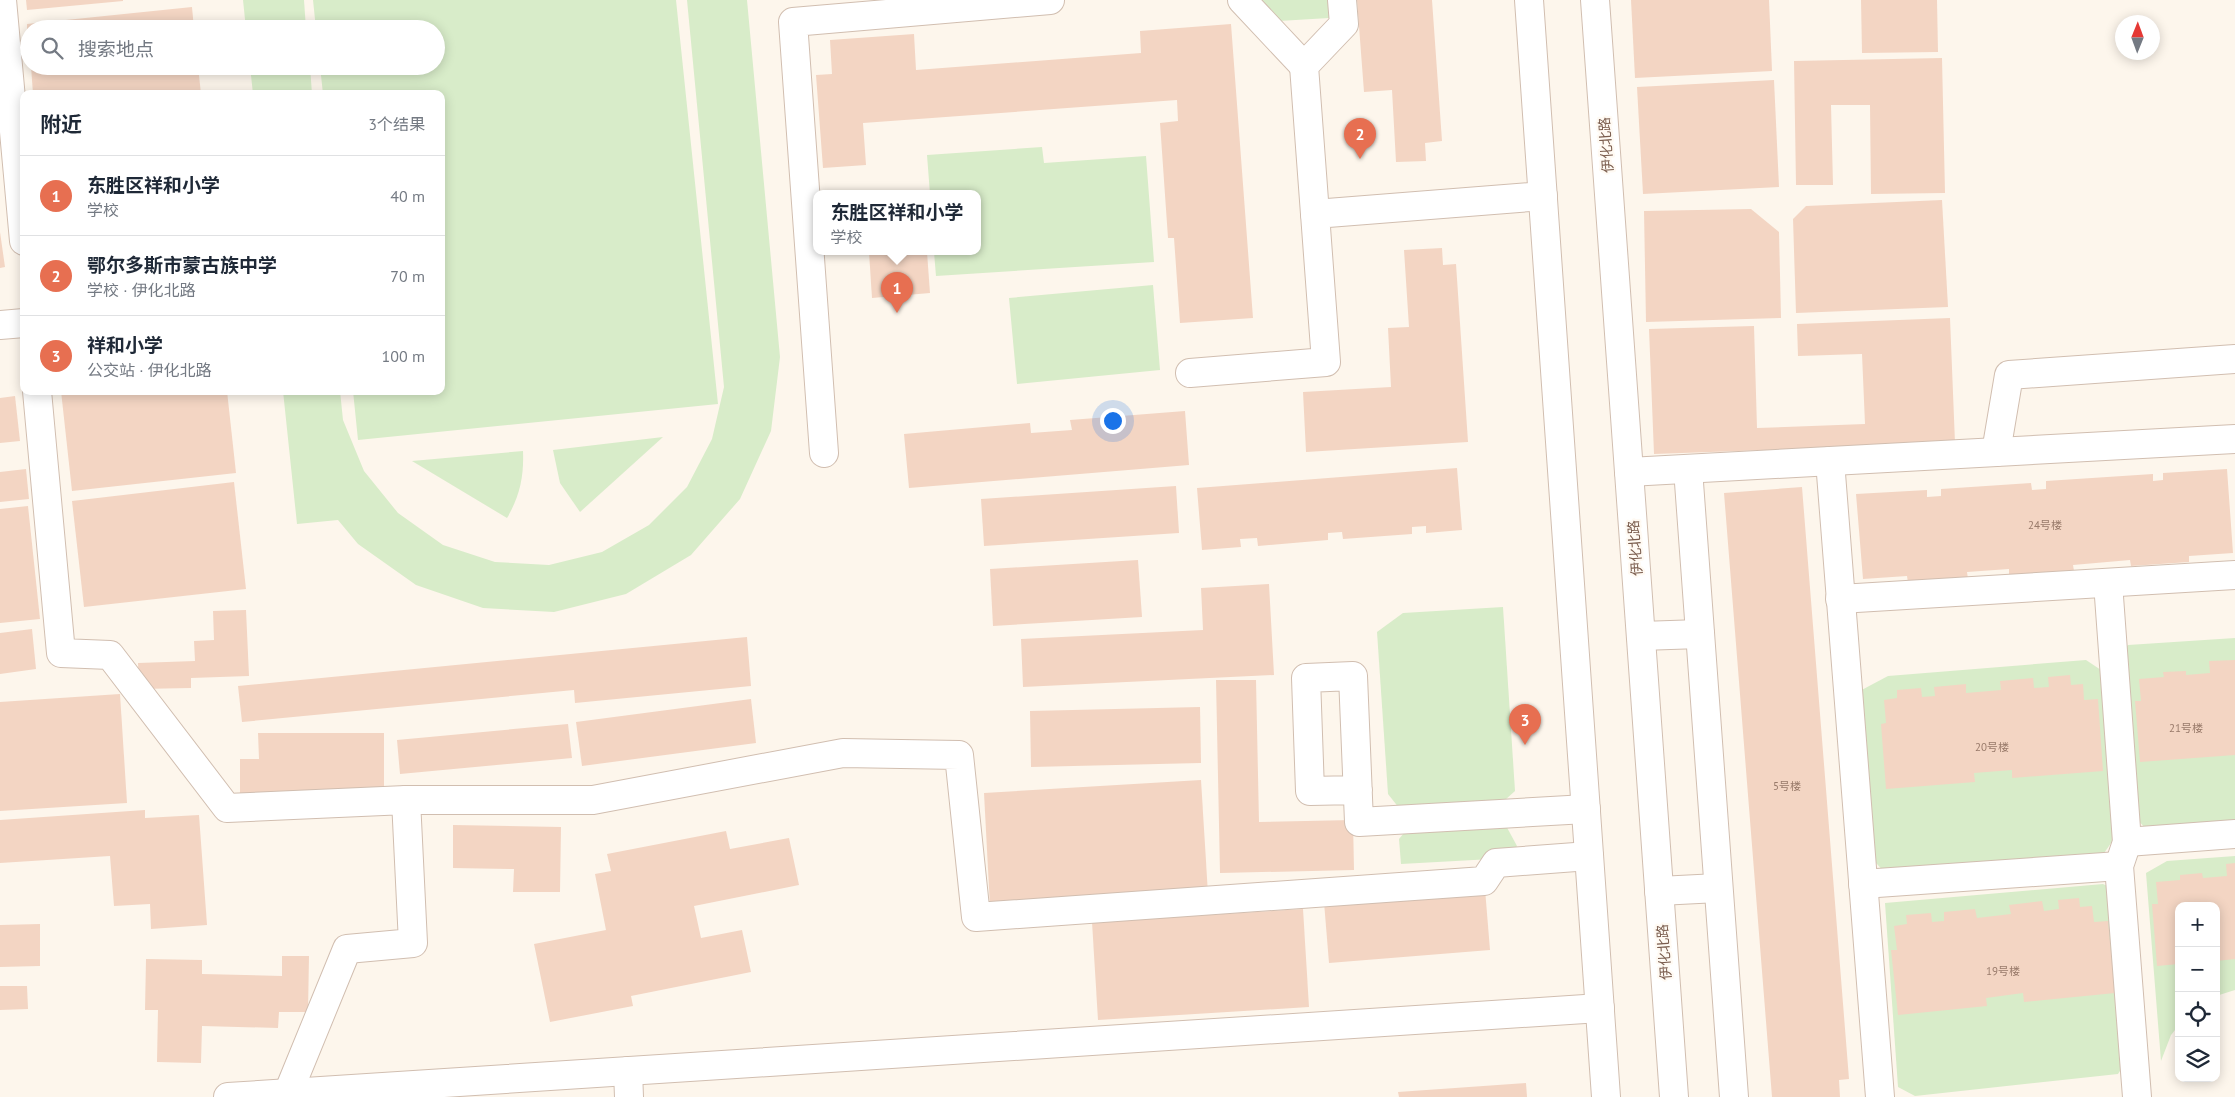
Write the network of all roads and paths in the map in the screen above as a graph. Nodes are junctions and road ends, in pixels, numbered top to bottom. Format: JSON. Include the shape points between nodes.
{"nodes":[{"id":1,"x":2,"y":0,"type":"edge"},
{"id":2,"x":1050,"y":0,"type":"edge"},
{"id":3,"x":1242,"y":0,"type":"edge"},
{"id":4,"x":1342,"y":0,"type":"edge"},
{"id":5,"x":1529,"y":0,"type":"edge"},
{"id":6,"x":1595,"y":0,"type":"edge"},
{"id":7,"x":1304,"y":66,"type":"junction"},
{"id":8,"x":1543,"y":196,"type":"junction"},
{"id":9,"x":20,"y":197,"type":"edge"},
{"id":10,"x":1316,"y":214,"type":"junction"},
{"id":11,"x":20,"y":323,"type":"edge"},
{"id":12,"x":0,"y":325,"type":"edge"},
{"id":13,"x":2235,"y":359,"type":"edge"},
{"id":14,"x":1190,"y":373,"type":"dead end"},
{"id":15,"x":38,"y":395,"type":"edge"},
{"id":16,"x":2235,"y":439,"type":"edge"},
{"id":17,"x":1996,"y":452,"type":"junction"},
{"id":18,"x":824,"y":453,"type":"dead end"},
{"id":19,"x":1830,"y":461,"type":"junction"},
{"id":20,"x":1688,"y":469,"type":"junction"},
{"id":21,"x":1629,"y":472,"type":"junction"},
{"id":22,"x":2235,"y":575,"type":"edge"},
{"id":23,"x":2108,"y":583,"type":"junction"},
{"id":24,"x":1840,"y":599,"type":"junction"},
{"id":25,"x":1700,"y":634,"type":"junction"},
{"id":26,"x":1641,"y":636,"type":"junction"},
{"id":27,"x":1358,"y":790,"type":"dead end"},
{"id":28,"x":406,"y":800,"type":"junction"},
{"id":29,"x":1586,"y":809,"type":"junction"},
{"id":30,"x":2235,"y":834,"type":"edge"},
{"id":31,"x":2123,"y":854,"type":"junction"},
{"id":32,"x":1589,"y":856,"type":"junction"},
{"id":33,"x":1863,"y":884,"type":"junction"},
{"id":34,"x":1718,"y":888,"type":"junction"},
{"id":35,"x":1659,"y":891,"type":"junction"},
{"id":36,"x":1600,"y":1008,"type":"junction"},
{"id":37,"x":628,"y":1084,"type":"edge"},
{"id":38,"x":288,"y":1093,"type":"junction"},
{"id":39,"x":332,"y":1094,"type":"edge"},
{"id":40,"x":228,"y":1097,"type":"edge"},
{"id":41,"x":1606,"y":1097,"type":"edge"},
{"id":42,"x":1674,"y":1097,"type":"edge"},
{"id":43,"x":1734,"y":1097,"type":"edge"},
{"id":44,"x":1880,"y":1097,"type":"edge"},
{"id":45,"x":2137,"y":1097,"type":"edge"}],
"edges":[{"from":1,"to":9,"type":"street"},
{"from":2,"to":18,"type":"street","via":[[793,22]]},
{"from":3,"to":7,"type":"street"},
{"from":4,"to":7,"type":"street","via":[[1344,24]]},
{"from":5,"to":8,"type":"street"},
{"from":6,"to":21,"type":"street","name":"伊化北路"},
{"from":7,"to":10,"type":"street"},
{"from":8,"to":10,"type":"street"},
{"from":8,"to":29,"type":"street"},
{"from":10,"to":14,"type":"street","via":[[1326,362]]},
{"from":11,"to":12,"type":"street"},
{"from":13,"to":17,"type":"street","via":[[2009,375]]},
{"from":15,"to":28,"type":"street","via":[[61,653],[110,656],[227,808]]},
{"from":16,"to":17,"type":"street"},
{"from":17,"to":19,"type":"street"},
{"from":19,"to":20,"type":"street"},
{"from":19,"to":24,"type":"street"},
{"from":20,"to":21,"type":"street"},
{"from":20,"to":25,"type":"street"},
{"from":21,"to":26,"type":"street","name":"伊化北路"},
{"from":22,"to":23,"type":"street"},
{"from":23,"to":24,"type":"street"},
{"from":23,"to":31,"type":"street"},
{"from":24,"to":33,"type":"street"},
{"from":25,"to":26,"type":"street"},
{"from":25,"to":34,"type":"street"},
{"from":26,"to":35,"type":"street","name":"伊化北路"},
{"from":27,"to":29,"type":"street","via":[[1359,822]]},
{"from":28,"to":32,"type":"street","via":[[593,800],[843,753],[959,755],[976,917],[1484,881],[1496,863]]},
{"from":28,"to":38,"type":"street","via":[[413,943],[347,949]]},
{"from":29,"to":32,"type":"street"},
{"from":30,"to":31,"type":"street"},
{"from":31,"to":33,"type":"street"},
{"from":31,"to":45,"type":"street"},
{"from":32,"to":36,"type":"street"},
{"from":33,"to":44,"type":"street"},
{"from":34,"to":35,"type":"street"},
{"from":34,"to":43,"type":"street"},
{"from":35,"to":42,"type":"street","name":"伊化北路"},
{"from":36,"to":37,"type":"street"},
{"from":36,"to":41,"type":"street"},
{"from":37,"to":39,"type":"street"},
{"from":38,"to":39,"type":"street"},
{"from":38,"to":40,"type":"street"}]}
